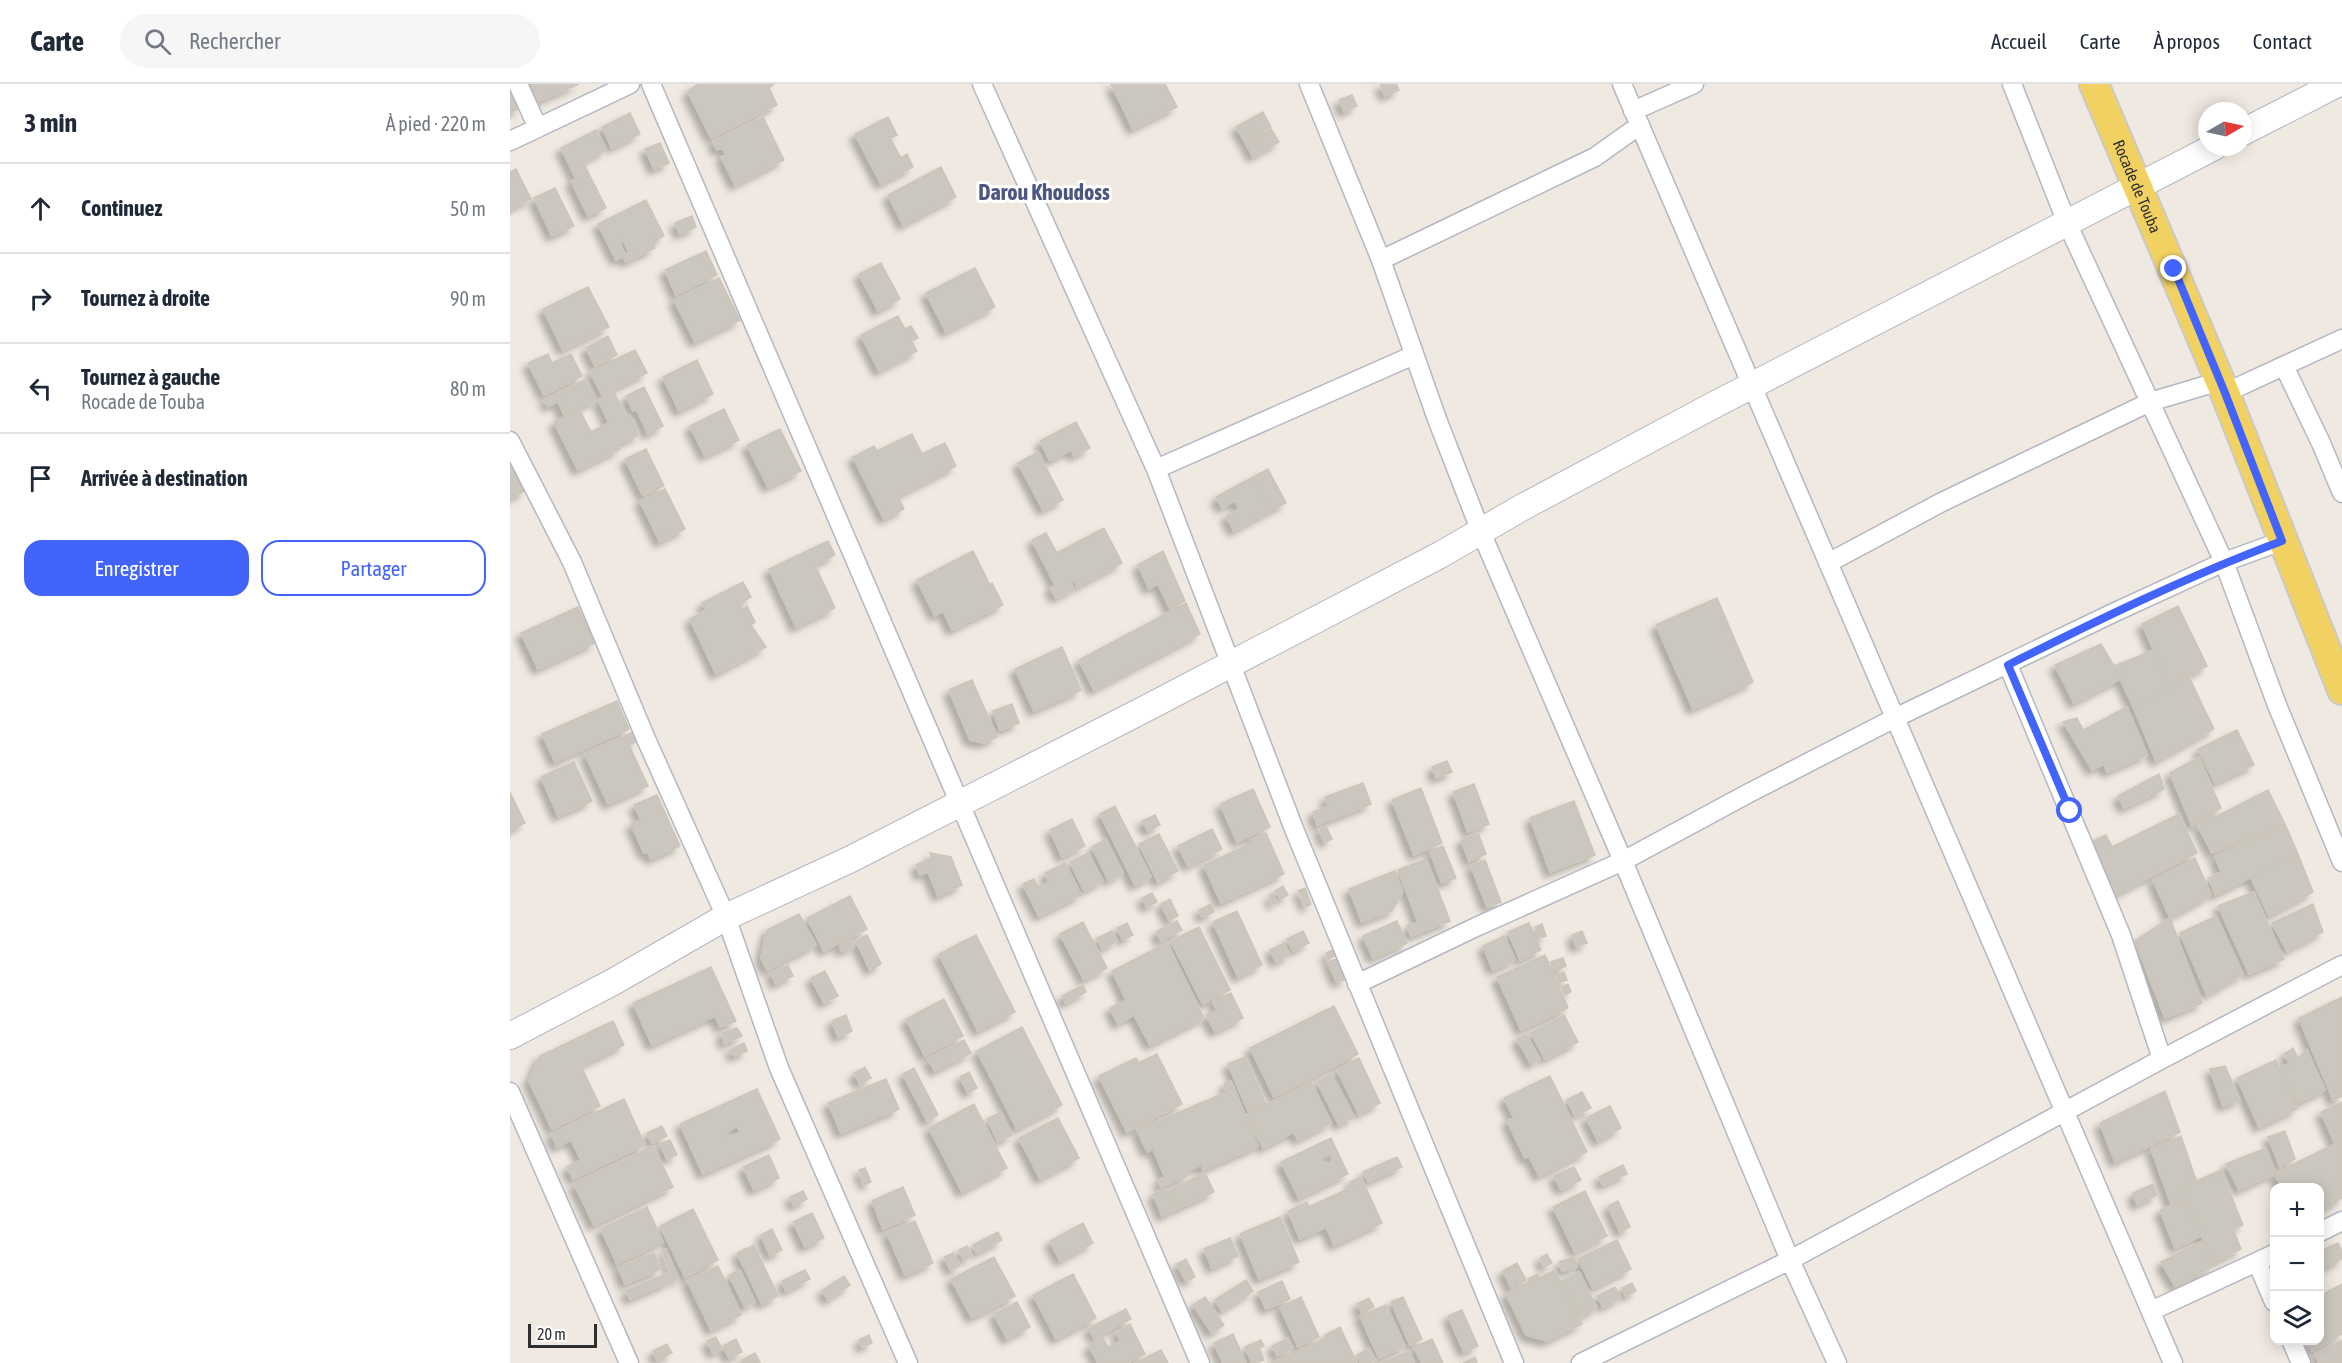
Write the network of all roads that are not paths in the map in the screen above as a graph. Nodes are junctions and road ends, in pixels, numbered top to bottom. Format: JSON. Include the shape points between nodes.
{"nodes":[{"id":1,"x":518,"y":84,"type":"edge"},
{"id":2,"x":630,"y":84,"type":"edge"},
{"id":3,"x":651,"y":84,"type":"edge"},
{"id":4,"x":982,"y":84,"type":"edge"},
{"id":5,"x":1309,"y":84,"type":"edge"},
{"id":6,"x":1622,"y":84,"type":"edge"},
{"id":7,"x":1694,"y":84,"type":"edge"},
{"id":8,"x":2012,"y":84,"type":"edge"},
{"id":9,"x":2094,"y":84,"type":"edge"},
{"id":10,"x":2337,"y":84,"type":"edge"},
{"id":11,"x":1636,"y":118,"type":"junction"},
{"id":12,"x":2252,"y":127,"type":"edge"},
{"id":13,"x":538,"y":128,"type":"junction"},
{"id":14,"x":510,"y":141,"type":"edge"},
{"id":15,"x":2198,"y":155,"type":"edge"},
{"id":16,"x":2138,"y":186,"type":"junction"},
{"id":17,"x":2067,"y":223,"type":"junction"},
{"id":18,"x":1381,"y":260,"type":"junction"},
{"id":19,"x":2342,"y":339,"type":"edge"},
{"id":20,"x":1414,"y":355,"type":"junction"},
{"id":21,"x":2284,"y":366,"type":"junction"},
{"id":22,"x":1752,"y":386,"type":"junction"},
{"id":23,"x":2222,"y":387,"type":"junction"},
{"id":24,"x":2150,"y":402,"type":"junction"},
{"id":25,"x":510,"y":441,"type":"edge"},
{"id":26,"x":1156,"y":469,"type":"junction"},
{"id":27,"x":2342,"y":493,"type":"edge"},
{"id":28,"x":1481,"y":532,"type":"junction"},
{"id":29,"x":2282,"y":541,"type":"junction"},
{"id":30,"x":2224,"y":562,"type":"junction"},
{"id":31,"x":1828,"y":563,"type":"junction"},
{"id":32,"x":1230,"y":664,"type":"junction"},
{"id":33,"x":2008,"y":665,"type":"junction"},
{"id":34,"x":2342,"y":690,"type":"edge"},
{"id":35,"x":1895,"y":718,"type":"junction"},
{"id":36,"x":960,"y":804,"type":"junction"},
{"id":37,"x":1623,"y":861,"type":"junction"},
{"id":38,"x":2342,"y":862,"type":"edge"},
{"id":39,"x":726,"y":917,"type":"junction"},
{"id":40,"x":2342,"y":965,"type":"edge"},
{"id":41,"x":1357,"y":984,"type":"junction"},
{"id":42,"x":510,"y":1036,"type":"edge"},
{"id":43,"x":2162,"y":1059,"type":"junction"},
{"id":44,"x":510,"y":1092,"type":"edge"},
{"id":45,"x":2065,"y":1112,"type":"junction"},
{"id":46,"x":2342,"y":1221,"type":"edge"},
{"id":47,"x":2324,"y":1230,"type":"edge"},
{"id":48,"x":2270,"y":1256,"type":"edge"},
{"id":49,"x":1791,"y":1260,"type":"junction"},
{"id":50,"x":2257,"y":1262,"type":"junction"},
{"id":51,"x":2270,"y":1293,"type":"edge"},
{"id":52,"x":2151,"y":1311,"type":"junction"},
{"id":53,"x":2293,"y":1345,"type":"edge"},
{"id":54,"x":629,"y":1363,"type":"edge"},
{"id":55,"x":908,"y":1363,"type":"edge"},
{"id":56,"x":1200,"y":1363,"type":"edge"},
{"id":57,"x":1514,"y":1363,"type":"edge"},
{"id":58,"x":1581,"y":1363,"type":"edge"},
{"id":59,"x":1837,"y":1363,"type":"edge"},
{"id":60,"x":2173,"y":1363,"type":"edge"},
{"id":61,"x":2301,"y":1363,"type":"edge"}],
"edges":[{"from":1,"to":13,"type":"street"},
{"from":2,"to":13,"type":"street"},
{"from":3,"to":36,"type":"street"},
{"from":4,"to":26,"type":"street"},
{"from":5,"to":18,"type":"street"},
{"from":6,"to":11,"type":"street"},
{"from":7,"to":11,"type":"street"},
{"from":8,"to":17,"type":"street"},
{"from":9,"to":16,"type":"main road","name":"Rocade de Touba"},
{"from":10,"to":12,"type":"main road"},
{"from":11,"to":18,"type":"street","via":[[1595,157]]},
{"from":11,"to":22,"type":"street"},
{"from":13,"to":14,"type":"street"},
{"from":15,"to":16,"type":"main road"},
{"from":16,"to":17,"type":"main road"},
{"from":16,"to":23,"type":"main road","name":"Rocade de Touba"},
{"from":17,"to":22,"type":"main road"},
{"from":17,"to":24,"type":"street"},
{"from":18,"to":20,"type":"street"},
{"from":19,"to":21,"type":"street"},
{"from":20,"to":26,"type":"street"},
{"from":20,"to":28,"type":"street"},
{"from":21,"to":23,"type":"street"},
{"from":21,"to":27,"type":"street"},
{"from":22,"to":28,"type":"main road"},
{"from":22,"to":31,"type":"street"},
{"from":23,"to":24,"type":"street"},
{"from":23,"to":29,"type":"main road","name":"Rocade de Touba"},
{"from":24,"to":30,"type":"street"},
{"from":24,"to":31,"type":"street","via":[[1942,502]]},
{"from":25,"to":39,"type":"street","via":[[572,562]]},
{"from":26,"to":32,"type":"street"},
{"from":28,"to":32,"type":"main road"},
{"from":28,"to":37,"type":"street"},
{"from":29,"to":30,"type":"street"},
{"from":29,"to":34,"type":"main road","name":"Rocade de Touba"},
{"from":30,"to":33,"type":"street"},
{"from":30,"to":38,"type":"street","via":[[2277,705]]},
{"from":31,"to":35,"type":"street"},
{"from":32,"to":36,"type":"main road"},
{"from":32,"to":41,"type":"street"},
{"from":33,"to":35,"type":"street"},
{"from":33,"to":43,"type":"street","via":[[2121,935]]},
{"from":35,"to":37,"type":"street"},
{"from":35,"to":45,"type":"street"},
{"from":36,"to":39,"type":"main road"},
{"from":36,"to":56,"type":"street"},
{"from":37,"to":41,"type":"street"},
{"from":37,"to":49,"type":"street"},
{"from":39,"to":42,"type":"main road"},
{"from":39,"to":55,"type":"street","via":[[779,1068]]},
{"from":40,"to":43,"type":"street"},
{"from":41,"to":57,"type":"street"},
{"from":43,"to":45,"type":"street"},
{"from":44,"to":54,"type":"street"},
{"from":45,"to":49,"type":"street"},
{"from":45,"to":52,"type":"street"},
{"from":46,"to":47,"type":"street"},
{"from":48,"to":50,"type":"street"},
{"from":49,"to":58,"type":"street"},
{"from":49,"to":59,"type":"street"},
{"from":50,"to":51,"type":"street"},
{"from":50,"to":52,"type":"street"},
{"from":52,"to":60,"type":"street"},
{"from":53,"to":61,"type":"street"}]}
